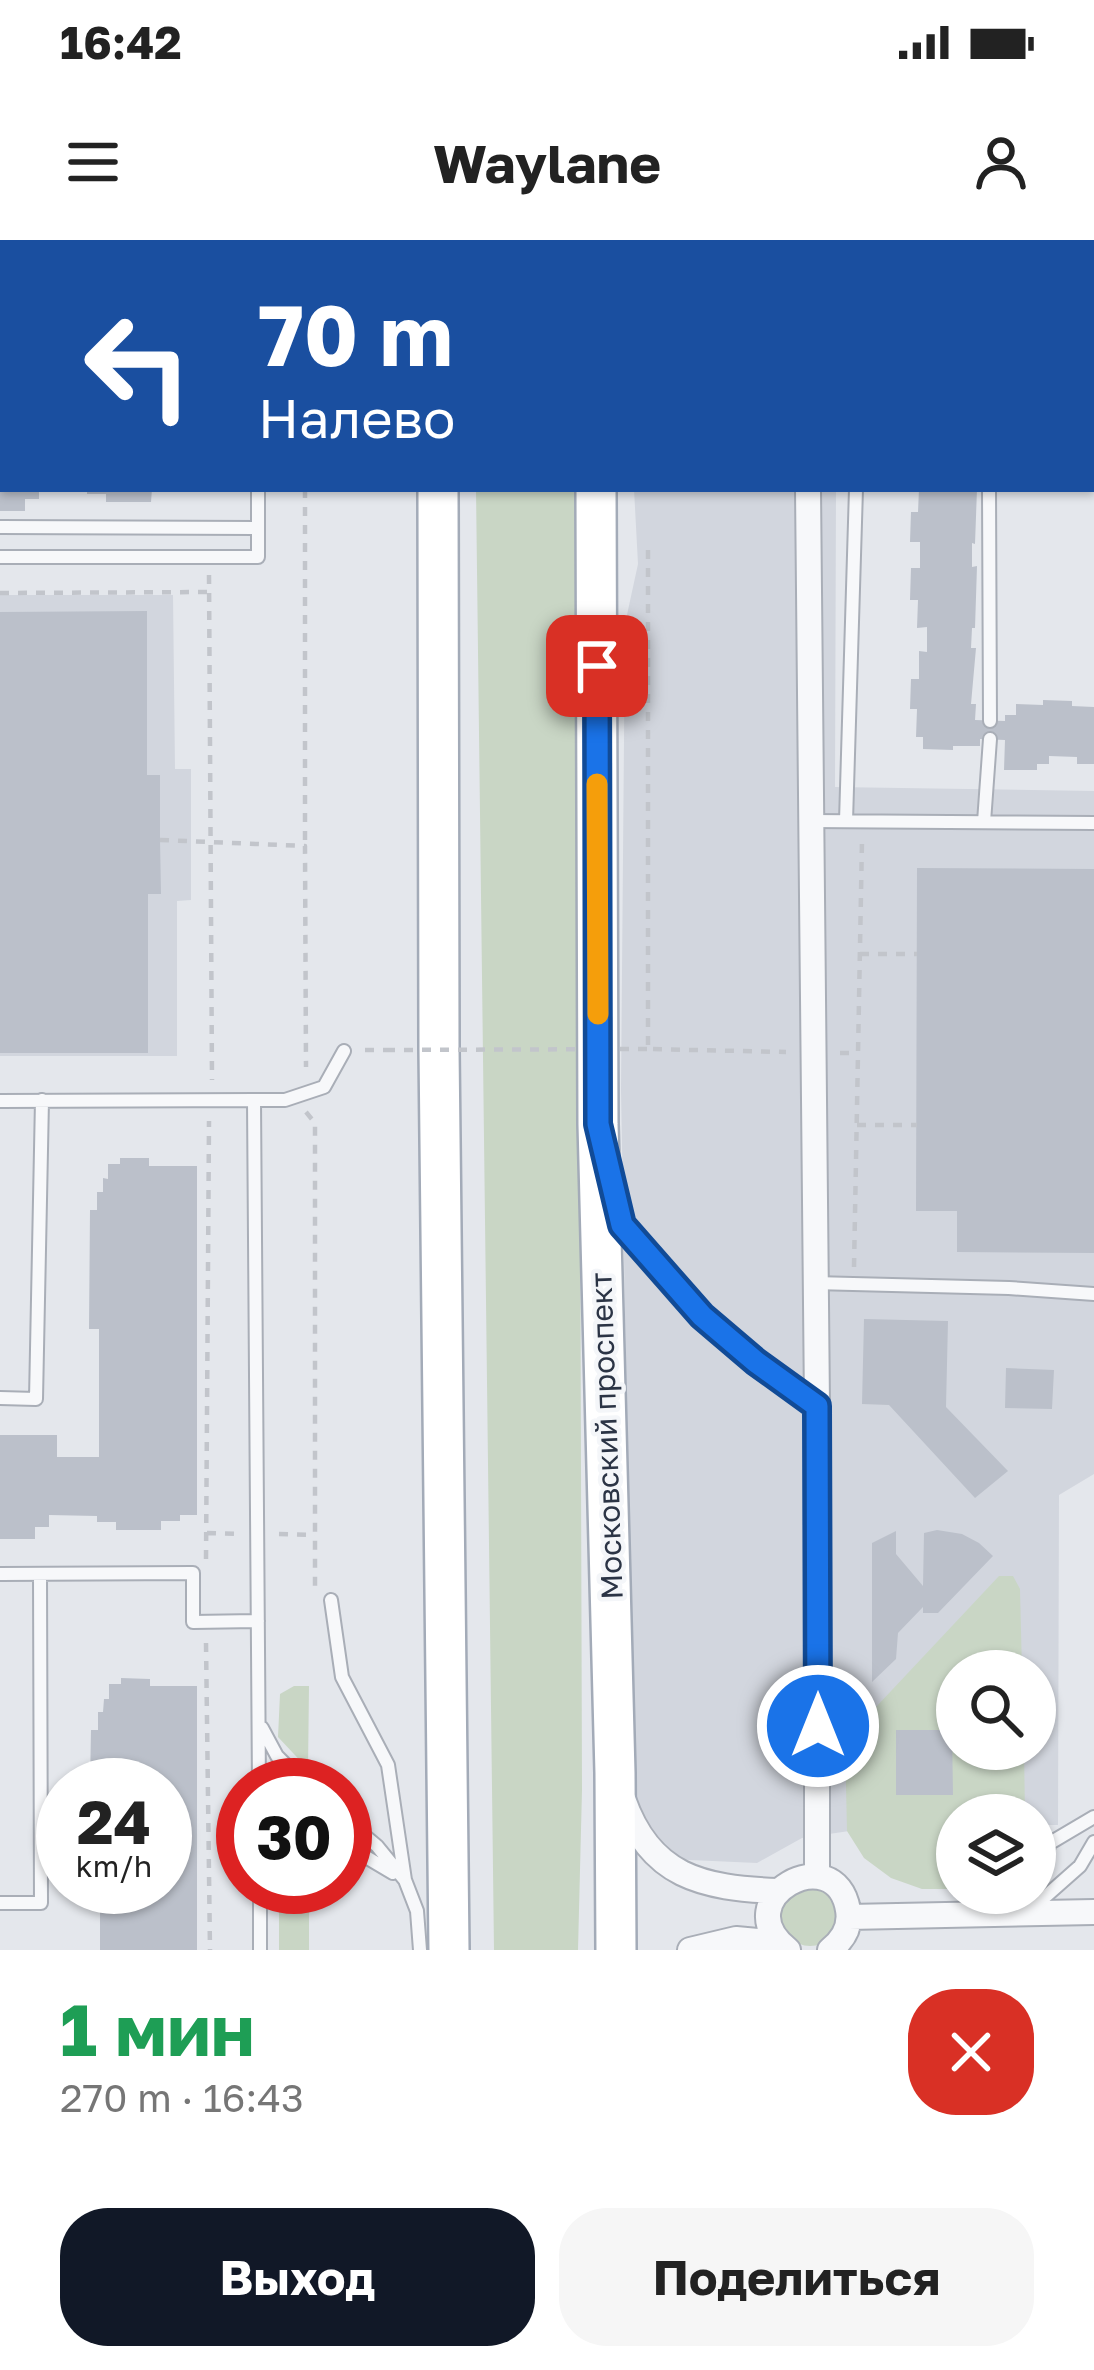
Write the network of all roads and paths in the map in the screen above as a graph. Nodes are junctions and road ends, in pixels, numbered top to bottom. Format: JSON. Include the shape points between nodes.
{"nodes":[{"id":1,"x":258,"y":492,"type":"edge"},
{"id":2,"x":305,"y":492,"type":"edge"},
{"id":3,"x":438,"y":492,"type":"edge"},
{"id":4,"x":596,"y":492,"type":"edge"},
{"id":5,"x":808,"y":492,"type":"edge"},
{"id":6,"x":856,"y":492,"type":"edge"},
{"id":7,"x":989,"y":492,"type":"edge"},
{"id":8,"x":0,"y":527,"type":"edge"},
{"id":9,"x":258,"y":528,"type":"junction"},
{"id":10,"x":648,"y":550,"type":"dead end"},
{"id":11,"x":0,"y":557,"type":"edge"},
{"id":12,"x":209,"y":557,"type":"junction"},
{"id":13,"x":0,"y":592,"type":"edge"},
{"id":14,"x":209,"y":592,"type":"junction"},
{"id":15,"x":990,"y":721,"type":"dead end"},
{"id":16,"x":990,"y":739,"type":"dead end"},
{"id":17,"x":810,"y":820,"type":"junction"},
{"id":18,"x":846,"y":821,"type":"junction"},
{"id":19,"x":863,"y":821,"type":"junction"},
{"id":20,"x":984,"y":822,"type":"junction"},
{"id":21,"x":1094,"y":824,"type":"edge"},
{"id":22,"x":160,"y":840,"type":"dead end"},
{"id":23,"x":211,"y":842,"type":"junction"},
{"id":24,"x":305,"y":846,"type":"junction"},
{"id":25,"x":860,"y":954,"type":"junction"},
{"id":26,"x":917,"y":954,"type":"dead end"},
{"id":27,"x":648,"y":1049,"type":"junction"},
{"id":28,"x":344,"y":1051,"type":"junction"},
{"id":29,"x":812,"y":1052,"type":"junction"},
{"id":30,"x":858,"y":1053,"type":"junction"},
{"id":31,"x":42,"y":1100,"type":"junction"},
{"id":32,"x":285,"y":1100,"type":"junction"},
{"id":33,"x":0,"y":1101,"type":"edge"},
{"id":34,"x":209,"y":1101,"type":"junction"},
{"id":35,"x":254,"y":1101,"type":"junction"},
{"id":36,"x":598,"y":1124,"type":"junction"},
{"id":37,"x":857,"y":1125,"type":"junction"},
{"id":38,"x":917,"y":1125,"type":"dead end"},
{"id":39,"x":814,"y":1283,"type":"junction"},
{"id":40,"x":854,"y":1284,"type":"junction"},
{"id":41,"x":1094,"y":1294,"type":"edge"},
{"id":42,"x":0,"y":1398,"type":"edge"},
{"id":43,"x":817,"y":1406,"type":"junction"},
{"id":44,"x":0,"y":1574,"type":"edge"},
{"id":45,"x":40,"y":1574,"type":"junction"},
{"id":46,"x":316,"y":1598,"type":"dead end"},
{"id":47,"x":331,"y":1600,"type":"dead end"},
{"id":48,"x":206,"y":1622,"type":"junction"},
{"id":49,"x":258,"y":1622,"type":"junction"},
{"id":50,"x":258,"y":1722,"type":"junction"},
{"id":51,"x":259,"y":1758,"type":"edge"},
{"id":52,"x":279,"y":1758,"type":"edge"},
{"id":53,"x":615,"y":1772,"type":"junction"},
{"id":54,"x":1094,"y":1817,"type":"edge"},
{"id":55,"x":1056,"y":1839,"type":"edge"},
{"id":56,"x":372,"y":1842,"type":"edge"},
{"id":57,"x":1094,"y":1842,"type":"edge"},
{"id":58,"x":372,"y":1861,"type":"edge"},
{"id":59,"x":817,"y":1876,"type":"junction"},
{"id":60,"x":404,"y":1880,"type":"junction"},
{"id":61,"x":1056,"y":1882,"type":"edge"},
{"id":62,"x":778,"y":1891,"type":"junction"},
{"id":63,"x":0,"y":1903,"type":"edge"},
{"id":64,"x":1056,"y":1903,"type":"edge"},
{"id":65,"x":936,"y":1908,"type":"edge"},
{"id":66,"x":1094,"y":1912,"type":"edge"},
{"id":67,"x":260,"y":1914,"type":"edge"},
{"id":68,"x":849,"y":1917,"type":"junction"},
{"id":69,"x":783,"y":1947,"type":"edge"},
{"id":70,"x":209,"y":1950,"type":"edge"},
{"id":71,"x":260,"y":1950,"type":"edge"},
{"id":72,"x":420,"y":1950,"type":"edge"},
{"id":73,"x":449,"y":1950,"type":"edge"},
{"id":74,"x":616,"y":1950,"type":"edge"},
{"id":75,"x":690,"y":1950,"type":"edge"},
{"id":76,"x":830,"y":1950,"type":"edge"}],
"edges":[{"from":1,"to":9,"type":"lane"},
{"from":2,"to":24,"type":"path"},
{"from":3,"to":73,"type":"main road"},
{"from":4,"to":36,"type":"main road","name":"Московский проспект"},
{"from":5,"to":17,"type":"street"},
{"from":6,"to":18,"type":"lane"},
{"from":7,"to":15,"type":"lane"},
{"from":8,"to":9,"type":"lane"},
{"from":9,"to":12,"type":"lane","via":[[258,557]]},
{"from":10,"to":27,"type":"path"},
{"from":11,"to":12,"type":"lane"},
{"from":12,"to":14,"type":"path"},
{"from":13,"to":14,"type":"path"},
{"from":14,"to":23,"type":"path"},
{"from":16,"to":20,"type":"lane"},
{"from":17,"to":18,"type":"lane"},
{"from":17,"to":29,"type":"street"},
{"from":18,"to":19,"type":"lane"},
{"from":19,"to":20,"type":"lane"},
{"from":19,"to":25,"type":"path"},
{"from":20,"to":21,"type":"lane"},
{"from":22,"to":23,"type":"path"},
{"from":23,"to":24,"type":"path"},
{"from":23,"to":34,"type":"path"},
{"from":24,"to":28,"type":"path","via":[[306,1067]]},
{"from":25,"to":26,"type":"path"},
{"from":25,"to":30,"type":"path"},
{"from":27,"to":28,"type":"path","bridge":true},
{"from":27,"to":29,"type":"path"},
{"from":28,"to":32,"type":"lane","via":[[324,1087]]},
{"from":29,"to":30,"type":"path"},
{"from":29,"to":39,"type":"street"},
{"from":30,"to":37,"type":"path"},
{"from":31,"to":33,"type":"lane"},
{"from":31,"to":34,"type":"lane"},
{"from":31,"to":42,"type":"lane","via":[[36,1399]]},
{"from":32,"to":35,"type":"lane"},
{"from":32,"to":46,"type":"path","via":[[284,1110],[306,1111],[315,1123]]},
{"from":34,"to":35,"type":"lane"},
{"from":34,"to":48,"type":"path"},
{"from":35,"to":49,"type":"lane"},
{"from":36,"to":43,"type":"lane","via":[[622,1225],[702,1316]]},
{"from":36,"to":53,"type":"main road","name":"Московский проспект"},
{"from":37,"to":38,"type":"path"},
{"from":37,"to":40,"type":"path"},
{"from":39,"to":40,"type":"lane"},
{"from":39,"to":43,"type":"street"},
{"from":40,"to":41,"type":"lane"},
{"from":43,"to":59,"type":"street"},
{"from":44,"to":45,"type":"lane"},
{"from":45,"to":48,"type":"lane","via":[[193,1573],[193,1622]]},
{"from":45,"to":63,"type":"lane","via":[[41,1903]]},
{"from":47,"to":60,"type":"lane","via":[[342,1677],[388,1765]]},
{"from":48,"to":49,"type":"lane"},
{"from":48,"to":70,"type":"path"},
{"from":49,"to":50,"type":"lane"},
{"from":50,"to":51,"type":"lane"},
{"from":50,"to":52,"type":"lane"},
{"from":53,"to":62,"type":"street","via":[[639,1836],[670,1868],[720,1886]]},
{"from":53,"to":74,"type":"main road","name":"Московский проспект"},
{"from":54,"to":55,"type":"lane"},
{"from":56,"to":60,"type":"lane"},
{"from":57,"to":61,"type":"lane","via":[[1080,1866]]},
{"from":58,"to":60,"type":"lane"},
{"from":59,"to":62,"type":"street"},
{"from":59,"to":68,"type":"street","via":[[837,1887]]},
{"from":60,"to":72,"type":"lane"},
{"from":62,"to":69,"type":"street","via":[[769,1922]]},
{"from":64,"to":66,"type":"street"},
{"from":65,"to":68,"type":"street"},
{"from":67,"to":71,"type":"lane"},
{"from":68,"to":76,"type":"street"},
{"from":69,"to":75,"type":"street","via":[[736,1939]]}]}
